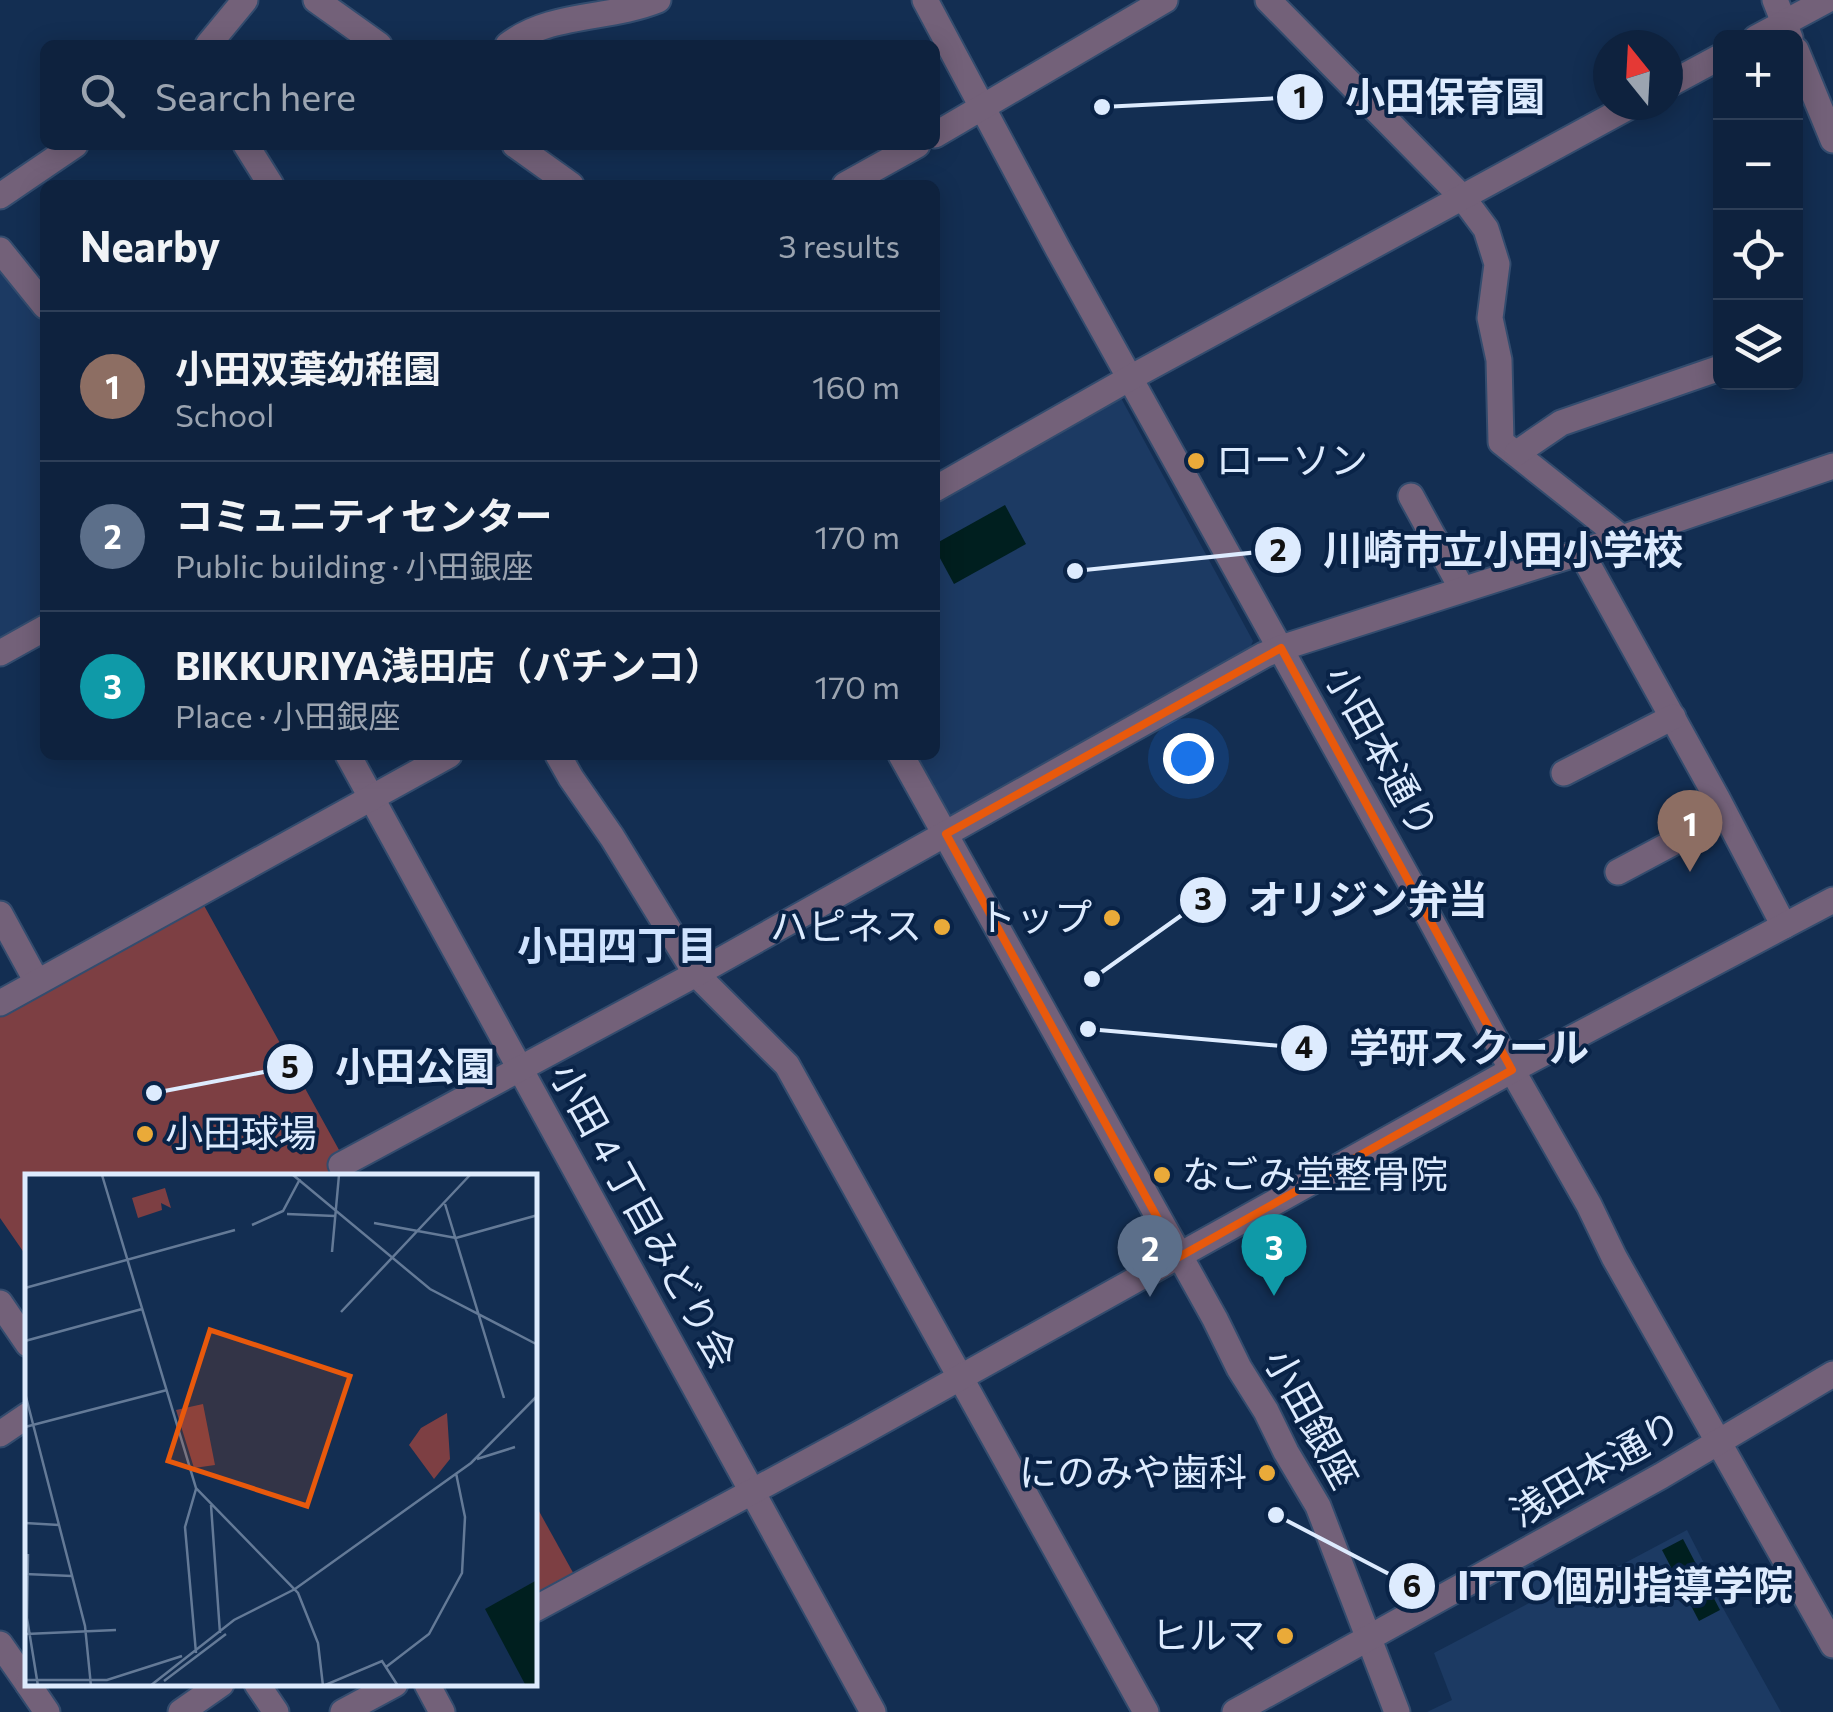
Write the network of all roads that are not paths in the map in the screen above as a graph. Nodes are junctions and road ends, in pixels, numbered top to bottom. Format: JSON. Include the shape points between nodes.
{"nodes":[{"id":1,"x":246,"y":0,"type":"edge"},
{"id":2,"x":316,"y":0,"type":"edge"},
{"id":3,"x":658,"y":0,"type":"edge"},
{"id":4,"x":925,"y":0,"type":"edge"},
{"id":5,"x":1164,"y":0,"type":"edge"},
{"id":6,"x":1268,"y":0,"type":"edge"},
{"id":7,"x":1826,"y":0,"type":"edge"},
{"id":8,"x":1783,"y":20,"type":"edge"},
{"id":9,"x":212,"y":40,"type":"edge"},
{"id":10,"x":372,"y":40,"type":"edge"},
{"id":11,"x":515,"y":40,"type":"edge"},
{"id":12,"x":1713,"y":61,"type":"edge"},
{"id":13,"x":1803,"y":67,"type":"edge"},
{"id":14,"x":1683,"y":77,"type":"edge"},
{"id":15,"x":982,"y":108,"type":"junction"},
{"id":16,"x":1603,"y":120,"type":"edge"},
{"id":17,"x":940,"y":132,"type":"edge"},
{"id":18,"x":1833,"y":140,"type":"edge"},
{"id":19,"x":68,"y":150,"type":"edge"},
{"id":20,"x":249,"y":150,"type":"edge"},
{"id":21,"x":523,"y":150,"type":"edge"},
{"id":22,"x":907,"y":150,"type":"edge"},
{"id":23,"x":268,"y":180,"type":"edge"},
{"id":24,"x":564,"y":180,"type":"edge"},
{"id":25,"x":853,"y":180,"type":"edge"},
{"id":26,"x":0,"y":196,"type":"edge"},
{"id":27,"x":1463,"y":198,"type":"junction"},
{"id":28,"x":0,"y":250,"type":"edge"},
{"id":29,"x":40,"y":300,"type":"edge"},
{"id":30,"x":1713,"y":370,"type":"edge"},
{"id":31,"x":1130,"y":378,"type":"junction"},
{"id":32,"x":1517,"y":453,"type":"junction"},
{"id":33,"x":1833,"y":466,"type":"edge"},
{"id":34,"x":940,"y":486,"type":"edge"},
{"id":35,"x":1410,"y":496,"type":"dead end"},
{"id":36,"x":1622,"y":538,"type":"junction"},
{"id":37,"x":1581,"y":552,"type":"junction"},
{"id":38,"x":1462,"y":589,"type":"junction"},
{"id":39,"x":40,"y":631,"type":"edge"},
{"id":40,"x":1280,"y":648,"type":"junction"},
{"id":41,"x":0,"y":653,"type":"edge"},
{"id":42,"x":1672,"y":717,"type":"junction"},
{"id":43,"x":351,"y":760,"type":"edge"},
{"id":44,"x":440,"y":760,"type":"edge"},
{"id":45,"x":561,"y":760,"type":"edge"},
{"id":46,"x":904,"y":760,"type":"edge"},
{"id":47,"x":1564,"y":773,"type":"dead end"},
{"id":48,"x":372,"y":796,"type":"junction"},
{"id":49,"x":1725,"y":815,"type":"junction"},
{"id":50,"x":946,"y":834,"type":"junction"},
{"id":51,"x":1618,"y":872,"type":"dead end"},
{"id":52,"x":1833,"y":900,"type":"edge"},
{"id":53,"x":0,"y":914,"type":"edge"},
{"id":54,"x":1784,"y":926,"type":"junction"},
{"id":55,"x":696,"y":974,"type":"junction"},
{"id":56,"x":37,"y":982,"type":"junction"},
{"id":57,"x":0,"y":1002,"type":"edge"},
{"id":58,"x":520,"y":1070,"type":"junction"},
{"id":59,"x":1512,"y":1070,"type":"junction"},
{"id":60,"x":340,"y":1164,"type":"dead end"},
{"id":61,"x":1179,"y":1257,"type":"junction"},
{"id":62,"x":0,"y":1303,"type":"edge"},
{"id":63,"x":25,"y":1340,"type":"edge"},
{"id":64,"x":1833,"y":1374,"type":"edge"},
{"id":65,"x":960,"y":1376,"type":"junction"},
{"id":66,"x":25,"y":1417,"type":"edge"},
{"id":67,"x":0,"y":1434,"type":"edge"},
{"id":68,"x":1720,"y":1442,"type":"junction"},
{"id":69,"x":752,"y":1491,"type":"junction"},
{"id":70,"x":538,"y":1607,"type":"edge"},
{"id":71,"x":1370,"y":1638,"type":"junction"},
{"id":72,"x":0,"y":1644,"type":"edge"},
{"id":73,"x":1833,"y":1644,"type":"edge"},
{"id":74,"x":25,"y":1680,"type":"edge"},
{"id":75,"x":30,"y":1687,"type":"edge"},
{"id":76,"x":217,"y":1687,"type":"edge"},
{"id":77,"x":259,"y":1687,"type":"edge"},
{"id":78,"x":389,"y":1687,"type":"edge"},
{"id":79,"x":428,"y":1687,"type":"edge"},
{"id":80,"x":47,"y":1712,"type":"edge"},
{"id":81,"x":181,"y":1712,"type":"edge"},
{"id":82,"x":276,"y":1712,"type":"edge"},
{"id":83,"x":343,"y":1712,"type":"edge"},
{"id":84,"x":442,"y":1712,"type":"edge"},
{"id":85,"x":874,"y":1712,"type":"edge"},
{"id":86,"x":1146,"y":1712,"type":"edge"},
{"id":87,"x":1235,"y":1712,"type":"edge"},
{"id":88,"x":1397,"y":1712,"type":"edge"}],
"edges":[{"from":1,"to":9,"type":"street"},
{"from":2,"to":10,"type":"street"},
{"from":3,"to":11,"type":"street","via":[[530,30]]},
{"from":4,"to":15,"type":"street","name":"小田本通り"},
{"from":5,"to":15,"type":"street"},
{"from":6,"to":27,"type":"street"},
{"from":7,"to":8,"type":"street"},
{"from":12,"to":14,"type":"street"},
{"from":13,"to":18,"type":"street"},
{"from":15,"to":17,"type":"street"},
{"from":15,"to":31,"type":"street","name":"小田本通り"},
{"from":16,"to":27,"type":"street"},
{"from":19,"to":26,"type":"street"},
{"from":20,"to":23,"type":"street"},
{"from":21,"to":24,"type":"street"},
{"from":22,"to":25,"type":"street"},
{"from":27,"to":31,"type":"street"},
{"from":27,"to":32,"type":"street","via":[[1486,229],[1497,264],[1490,318],[1499,360],[1501,442]]},
{"from":28,"to":29,"type":"street"},
{"from":30,"to":32,"type":"street","via":[[1561,423]]},
{"from":31,"to":34,"type":"street"},
{"from":31,"to":40,"type":"street","name":"小田本通り"},
{"from":32,"to":36,"type":"street"},
{"from":33,"to":36,"type":"street"},
{"from":35,"to":38,"type":"street"},
{"from":36,"to":37,"type":"street"},
{"from":37,"to":38,"type":"street"},
{"from":37,"to":42,"type":"street"},
{"from":38,"to":40,"type":"street"},
{"from":39,"to":41,"type":"street"},
{"from":40,"to":50,"type":"street"},
{"from":40,"to":59,"type":"street","name":"小田本通り"},
{"from":42,"to":47,"type":"street"},
{"from":42,"to":49,"type":"street"},
{"from":43,"to":48,"type":"street","name":"小田 4 丁目みどり会"},
{"from":44,"to":48,"type":"street"},
{"from":45,"to":55,"type":"street"},
{"from":46,"to":50,"type":"street","name":"小田銀座"},
{"from":48,"to":56,"type":"street"},
{"from":48,"to":58,"type":"street","name":"小田 4 丁目みどり会"},
{"from":49,"to":51,"type":"street"},
{"from":49,"to":54,"type":"street"},
{"from":50,"to":55,"type":"street"},
{"from":50,"to":61,"type":"street","name":"小田銀座"},
{"from":52,"to":54,"type":"street"},
{"from":53,"to":56,"type":"street"},
{"from":54,"to":59,"type":"street"},
{"from":55,"to":58,"type":"street"},
{"from":55,"to":65,"type":"street","via":[[787,1065]]},
{"from":56,"to":57,"type":"street"},
{"from":58,"to":60,"type":"street"},
{"from":58,"to":69,"type":"street","name":"小田 4 丁目みどり会"},
{"from":59,"to":61,"type":"street"},
{"from":59,"to":68,"type":"street","name":"小田本通り"},
{"from":61,"to":65,"type":"street"},
{"from":61,"to":71,"type":"street","name":"小田銀座","via":[[1318,1506]]},
{"from":62,"to":63,"type":"street"},
{"from":64,"to":68,"type":"street","name":"浅田本通り"},
{"from":65,"to":69,"type":"street"},
{"from":65,"to":86,"type":"street"},
{"from":66,"to":67,"type":"street"},
{"from":68,"to":71,"type":"street","name":"浅田本通り"},
{"from":68,"to":73,"type":"street","name":"小田本通り"},
{"from":69,"to":70,"type":"street"},
{"from":69,"to":85,"type":"street","name":"小田 4 丁目みどり会"},
{"from":71,"to":87,"type":"street","name":"浅田本通り"},
{"from":71,"to":88,"type":"street","name":"小田銀座"},
{"from":72,"to":74,"type":"street"},
{"from":75,"to":80,"type":"street"},
{"from":76,"to":81,"type":"street"},
{"from":77,"to":82,"type":"street"},
{"from":78,"to":83,"type":"street"},
{"from":79,"to":84,"type":"street"}]}
